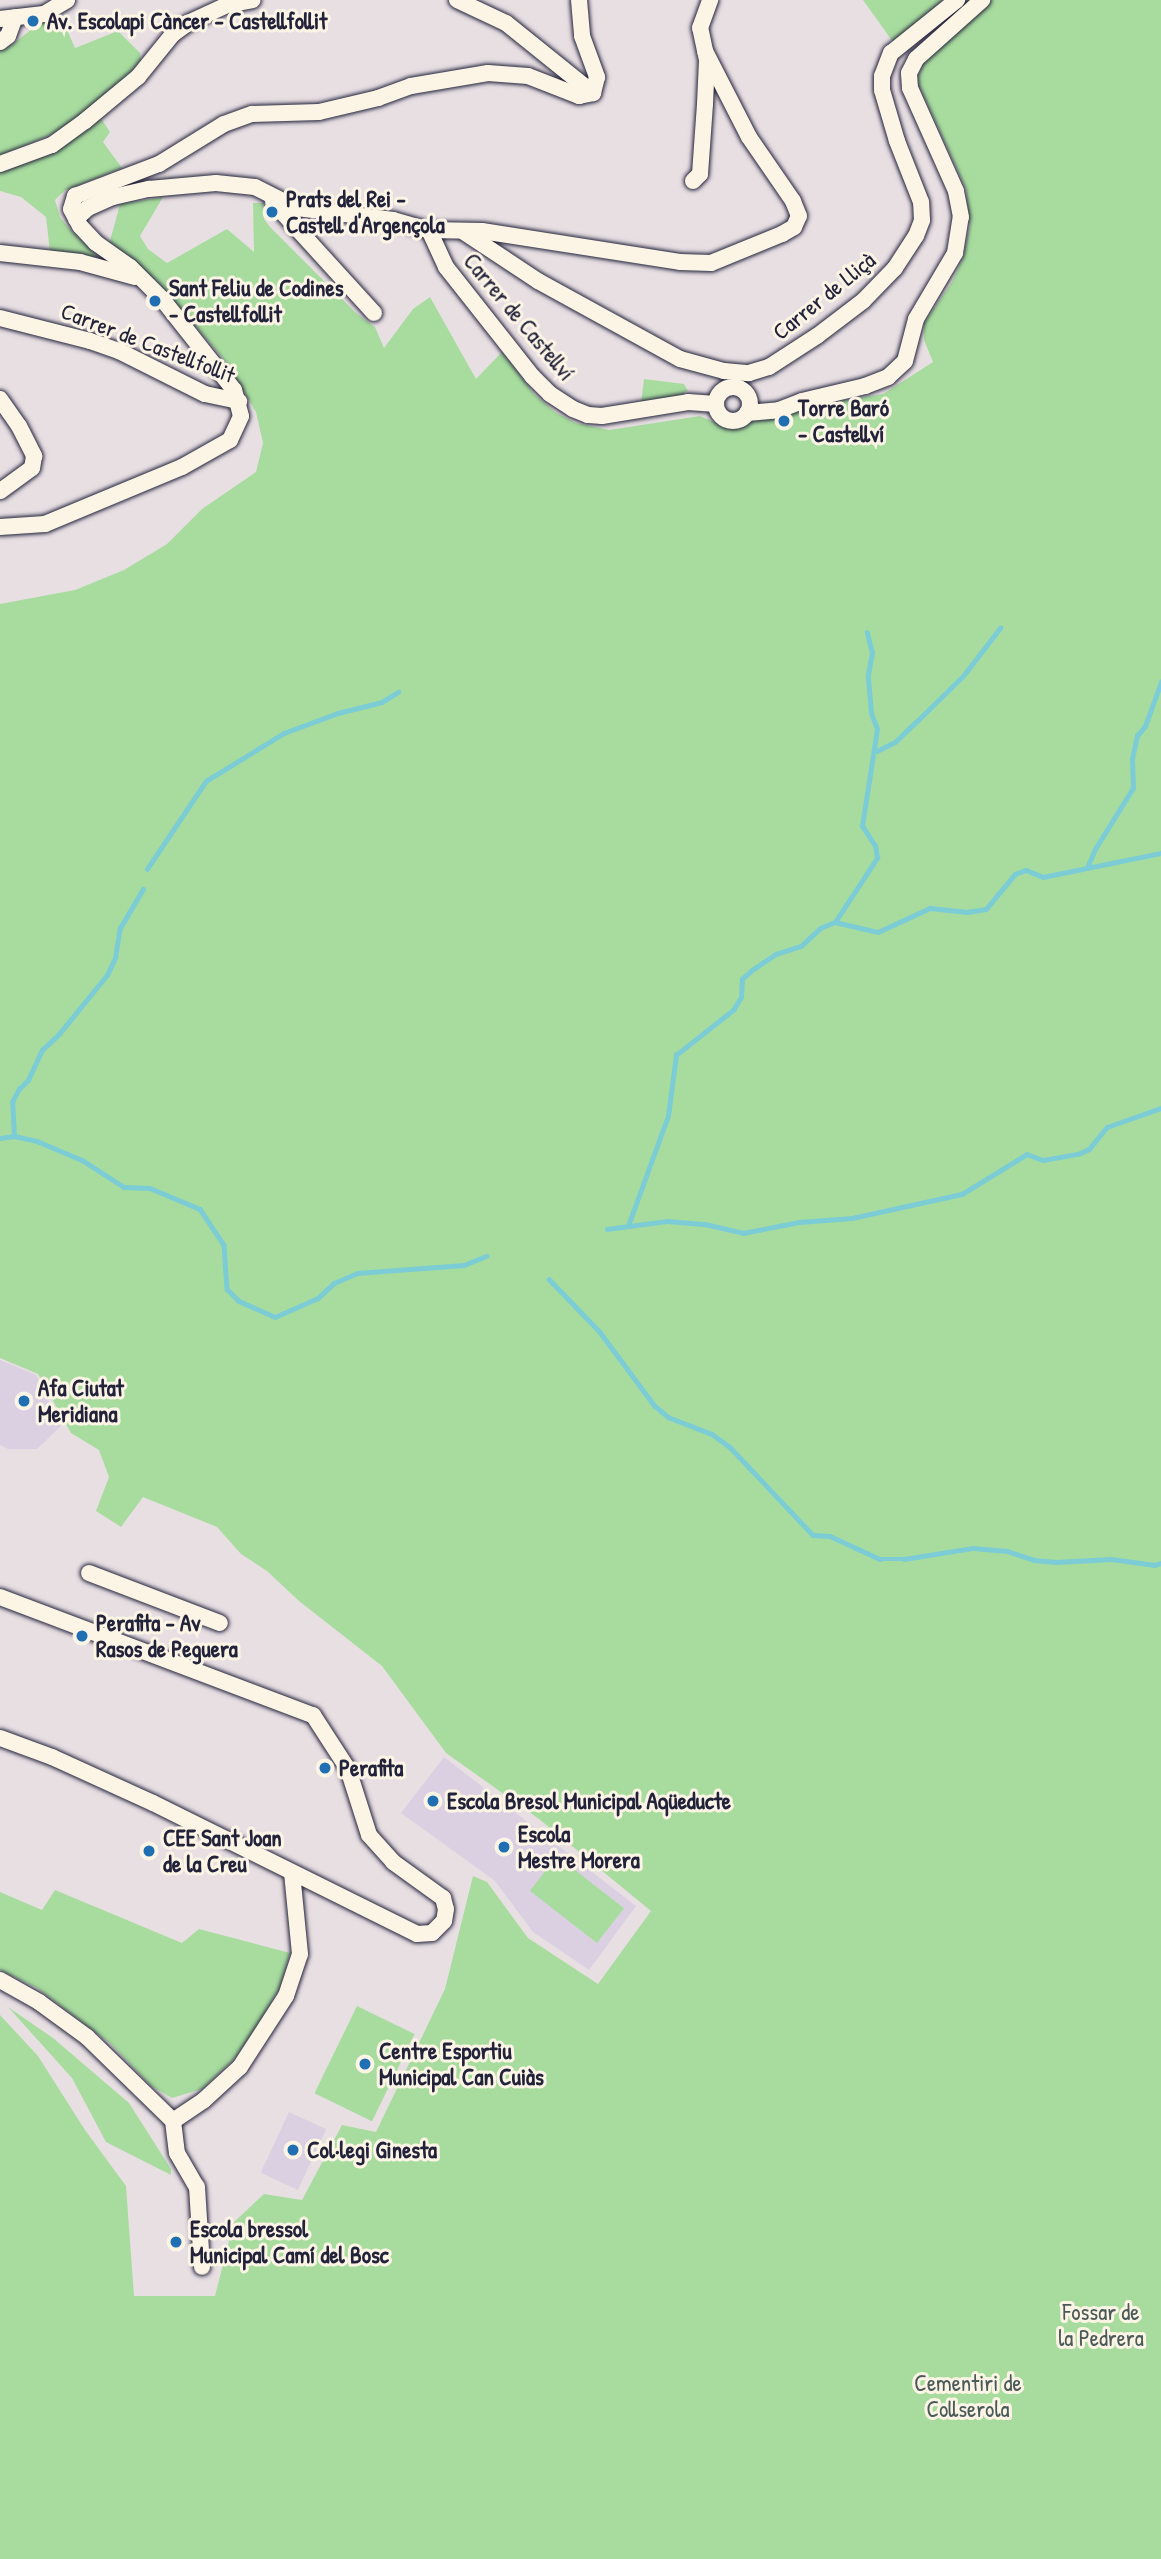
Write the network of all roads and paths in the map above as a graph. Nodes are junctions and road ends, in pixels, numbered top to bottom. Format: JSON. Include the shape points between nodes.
{"nodes":[{"id":1,"x":67,"y":0,"type":"edge"},
{"id":2,"x":253,"y":0,"type":"edge"},
{"id":3,"x":457,"y":0,"type":"edge"},
{"id":4,"x":579,"y":0,"type":"edge"},
{"id":5,"x":710,"y":0,"type":"edge"},
{"id":6,"x":957,"y":0,"type":"edge"},
{"id":7,"x":982,"y":0,"type":"edge"},
{"id":8,"x":8,"y":18,"type":"edge"},
{"id":9,"x":0,"y":42,"type":"edge"},
{"id":10,"x":705,"y":51,"type":"junction"},
{"id":11,"x":593,"y":93,"type":"junction"},
{"id":12,"x":0,"y":164,"type":"edge"},
{"id":13,"x":693,"y":181,"type":"dead end"},
{"id":14,"x":255,"y":187,"type":"junction"},
{"id":15,"x":76,"y":219,"type":"junction"},
{"id":16,"x":429,"y":230,"type":"junction"},
{"id":17,"x":464,"y":232,"type":"junction"},
{"id":18,"x":0,"y":253,"type":"edge"},
{"id":19,"x":152,"y":287,"type":"junction"},
{"id":20,"x":374,"y":313,"type":"dead end"},
{"id":21,"x":0,"y":318,"type":"edge"},
{"id":22,"x":749,"y":373,"type":"junction"},
{"id":23,"x":0,"y":399,"type":"edge"},
{"id":24,"x":746,"y":400,"type":"junction"},
{"id":25,"x":239,"y":401,"type":"junction"},
{"id":26,"x":716,"y":404,"type":"junction"},
{"id":27,"x":0,"y":414,"type":"edge"},
{"id":28,"x":19,"y":426,"type":"junction"},
{"id":29,"x":0,"y":491,"type":"edge"},
{"id":30,"x":0,"y":527,"type":"edge"},
{"id":31,"x":89,"y":1573,"type":"dead end"},
{"id":32,"x":0,"y":1597,"type":"edge"},
{"id":33,"x":220,"y":1623,"type":"dead end"},
{"id":34,"x":0,"y":1738,"type":"edge"},
{"id":35,"x":292,"y":1873,"type":"junction"},
{"id":36,"x":0,"y":1980,"type":"edge"},
{"id":37,"x":173,"y":2121,"type":"junction"},
{"id":38,"x":202,"y":2267,"type":"dead end"}],
"edges":[{"from":1,"to":8,"type":"street","via":[[44,14]]},
{"from":2,"to":12,"type":"street","via":[[227,5],[188,23],[173,34],[138,77],[85,121],[52,145]]},
{"from":3,"to":11,"type":"street","via":[[506,23]]},
{"from":4,"to":11,"type":"street","via":[[582,36],[597,77]]},
{"from":5,"to":10,"type":"street","via":[[700,28]]},
{"from":6,"to":22,"type":"street","name":"Carrer de Lliçà","via":[[891,53],[882,76],[897,141],[921,202],[922,220],[908,252],[878,286],[828,328],[780,361]]},
{"from":7,"to":24,"type":"street","via":[[916,59],[909,73],[910,88],[956,191],[961,217],[955,253],[916,319],[905,360],[881,381],[802,401]]},
{"from":8,"to":9,"type":"street","via":[[8,36]]},
{"from":10,"to":13,"type":"street","via":[[703,144],[699,174]]},
{"from":10,"to":17,"type":"street","via":[[749,137],[793,201],[799,216],[794,226],[711,263]]},
{"from":11,"to":15,"type":"street","via":[[579,96],[528,76],[488,73],[411,86],[319,112],[252,114],[224,124],[159,164],[75,197],[71,209]]},
{"from":14,"to":15,"type":"street","via":[[216,183],[149,189],[113,197]]},
{"from":14,"to":16,"type":"street","via":[[297,208],[369,216]]},
{"from":14,"to":20,"type":"street","via":[[289,216]]},
{"from":15,"to":19,"type":"street","via":[[96,243]]},
{"from":16,"to":17,"type":"street"},
{"from":16,"to":26,"type":"street","name":"Carrer de Castellví","via":[[446,267],[532,376],[573,409],[602,416],[688,402]]},
{"from":17,"to":22,"type":"street","name":"Carrer de Lliçà","via":[[529,275],[680,359],[704,368]]},
{"from":18,"to":19,"type":"street","via":[[80,262],[120,271]]},
{"from":19,"to":25,"type":"street"},
{"from":21,"to":25,"type":"street","name":"Carrer de Castellfollit","via":[[119,351],[205,394]]},
{"from":22,"to":24,"type":"street"},
{"from":23,"to":28,"type":"street"},
{"from":24,"to":26,"type":"street","via":[[727,388]]},
{"from":24,"to":26,"type":"street","via":[[738,419],[728,420],[719,414]]},
{"from":25,"to":30,"type":"street","via":[[237,429],[211,453],[45,524]]},
{"from":27,"to":28,"type":"street"},
{"from":28,"to":29,"type":"street","via":[[34,456],[32,468]]},
{"from":31,"to":33,"type":"street"},
{"from":32,"to":35,"type":"street","via":[[313,1714],[348,1769],[369,1835],[382,1852],[443,1898],[446,1909],[441,1926],[432,1933],[416,1934]]},
{"from":34,"to":35,"type":"street","via":[[153,1803]]},
{"from":35,"to":37,"type":"street","via":[[300,1954],[286,1996],[240,2067]]},
{"from":36,"to":37,"type":"street","via":[[87,2037]]},
{"from":37,"to":38,"type":"street","via":[[177,2153],[197,2187]]}]}
